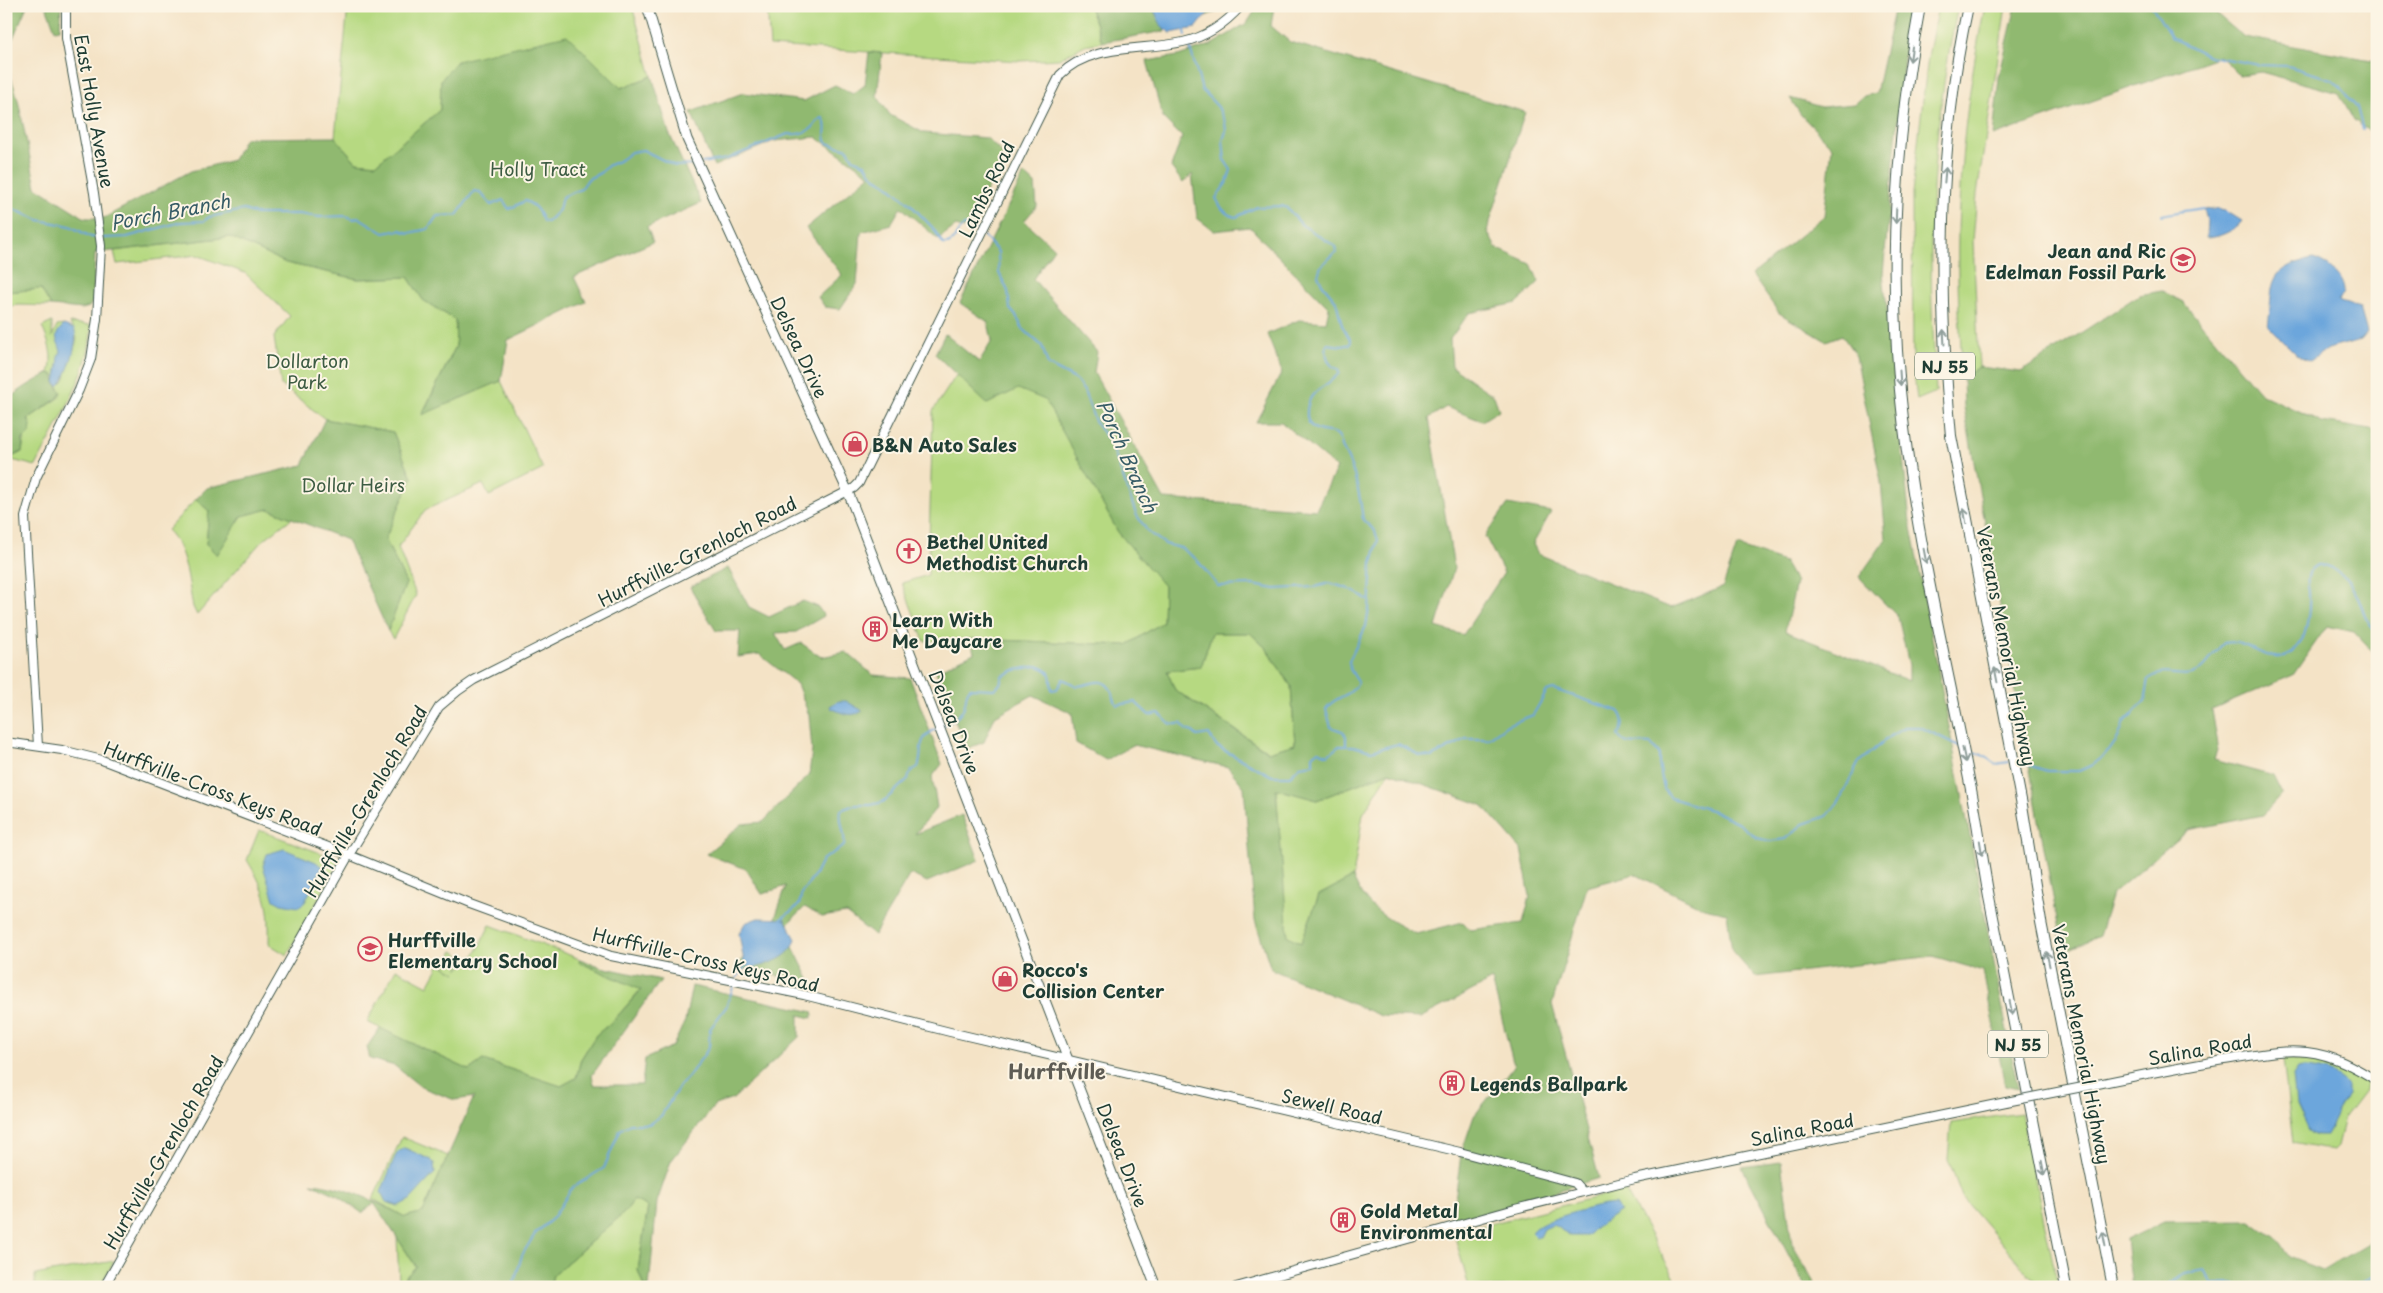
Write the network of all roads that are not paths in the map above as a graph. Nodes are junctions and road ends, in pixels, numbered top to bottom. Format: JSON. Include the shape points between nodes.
{"nodes":[{"id":1,"x":66,"y":6,"type":"edge"},
{"id":2,"x":646,"y":6,"type":"edge"},
{"id":3,"x":1241,"y":6,"type":"edge"},
{"id":4,"x":1920,"y":6,"type":"edge"},
{"id":5,"x":1968,"y":6,"type":"edge"},
{"id":6,"x":848,"y":492,"type":"junction"},
{"id":7,"x":6,"y":742,"type":"edge"},
{"id":8,"x":38,"y":746,"type":"junction"},
{"id":9,"x":349,"y":855,"type":"junction"},
{"id":10,"x":1069,"y":1059,"type":"junction"},
{"id":11,"x":2377,"y":1081,"type":"edge"},
{"id":12,"x":1583,"y":1192,"type":"junction"},
{"id":13,"x":104,"y":1287,"type":"edge"},
{"id":14,"x":1156,"y":1287,"type":"edge"},
{"id":15,"x":1236,"y":1287,"type":"edge"},
{"id":16,"x":2066,"y":1287,"type":"edge"},
{"id":17,"x":2113,"y":1287,"type":"edge"}],
"edges":[{"from":1,"to":8,"type":"main road","name":"East Holly Avenue","via":[[66,38],[101,246],[91,359],[34,484],[25,517]]},
{"from":2,"to":6,"type":"main road","name":"Delsea Drive","via":[[687,139]]},
{"from":3,"to":6,"type":"main road","name":"Lambs Road","via":[[1220,26],[1191,40],[1111,52],[1074,63],[1064,70],[1055,82],[859,483]]},
{"from":4,"to":16,"type":"highway","number":"NJ 55","one_way":true,"via":[[1912,46],[1896,218],[1895,311],[1904,427],[1916,508],[1988,892]]},
{"from":17,"to":5,"type":"highway","name":"Veterans Memorial Highway","number":"NJ 55","one_way":true,"via":[[1951,436],[1942,284],[1943,201],[1960,43]]},
{"from":6,"to":9,"type":"main road","name":"Hurffville-Grenloch Road","via":[[458,691],[439,707],[428,722]]},
{"from":6,"to":10,"type":"main road","name":"Delsea Drive"},
{"from":7,"to":8,"type":"main road","name":"Hurffville-Cross Keys Road"},
{"from":8,"to":9,"type":"main road","name":"Hurffville-Cross Keys Road","via":[[102,760]]},
{"from":9,"to":10,"type":"main road","name":"Hurffville-Cross Keys Road","via":[[469,904],[611,956],[804,996]]},
{"from":9,"to":13,"type":"main road","name":"Hurffville-Grenloch Road"},
{"from":10,"to":12,"type":"main road","name":"Sewell Road","via":[[1470,1155],[1575,1183]]},
{"from":10,"to":14,"type":"main road","name":"Delsea Drive"},
{"from":11,"to":12,"type":"main road","name":"Salina Road","bridge":true,"via":[[2330,1057],[2282,1051],[2190,1065],[2006,1102]]},
{"from":12,"to":15,"type":"main road","name":"Salina Road"}]}
